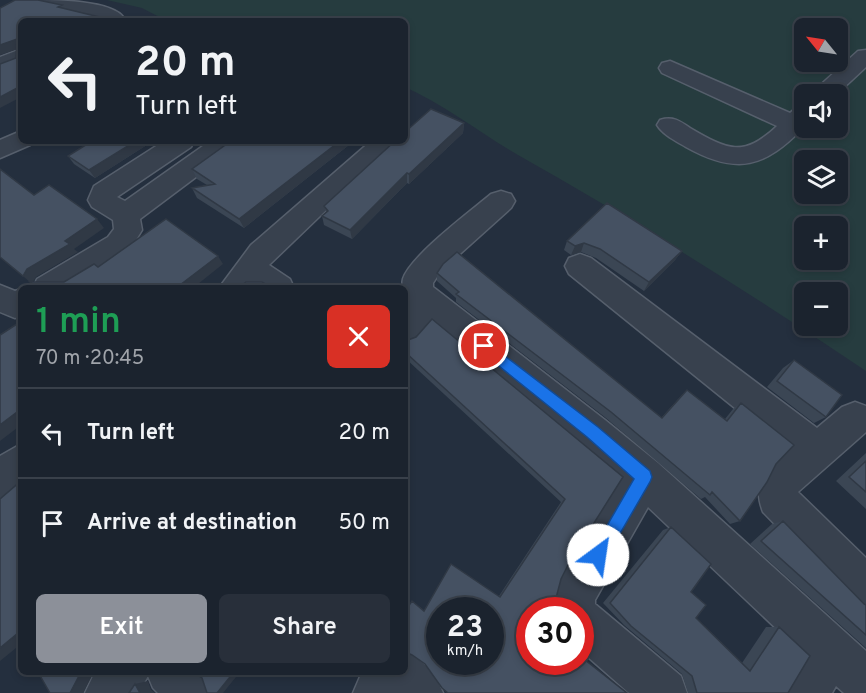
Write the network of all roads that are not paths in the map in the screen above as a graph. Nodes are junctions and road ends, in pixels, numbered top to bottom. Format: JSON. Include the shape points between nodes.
{"nodes":[{"id":1,"x":42,"y":0,"type":"edge"},
{"id":2,"x":105,"y":16,"type":"edge"},
{"id":3,"x":866,"y":56,"type":"edge"},
{"id":4,"x":18,"y":57,"type":"edge"},
{"id":5,"x":0,"y":66,"type":"edge"},
{"id":6,"x":670,"y":68,"type":"dead end"},
{"id":7,"x":835,"y":84,"type":"edge"},
{"id":8,"x":794,"y":116,"type":"edge"},
{"id":9,"x":794,"y":122,"type":"edge"},
{"id":10,"x":669,"y":125,"type":"dead end"},
{"id":11,"x":18,"y":141,"type":"edge"},
{"id":12,"x":178,"y":144,"type":"edge"},
{"id":13,"x":223,"y":144,"type":"edge"},
{"id":14,"x":383,"y":144,"type":"edge"},
{"id":15,"x":0,"y":150,"type":"edge"},
{"id":16,"x":501,"y":201,"type":"dead end"},
{"id":17,"x":126,"y":216,"type":"junction"},
{"id":18,"x":580,"y":266,"type":"dead end"},
{"id":19,"x":242,"y":279,"type":"edge"},
{"id":20,"x":53,"y":285,"type":"edge"},
{"id":21,"x":267,"y":285,"type":"edge"},
{"id":22,"x":0,"y":298,"type":"edge"},
{"id":23,"x":429,"y":303,"type":"junction"},
{"id":24,"x":18,"y":304,"type":"edge"},
{"id":25,"x":408,"y":328,"type":"edge"},
{"id":26,"x":855,"y":419,"type":"dead end"},
{"id":27,"x":817,"y":451,"type":"junction"},
{"id":28,"x":18,"y":466,"type":"edge"},
{"id":29,"x":644,"y":477,"type":"junction"},
{"id":30,"x":0,"y":481,"type":"edge"},
{"id":31,"x":866,"y":588,"type":"edge"},
{"id":32,"x":574,"y":597,"type":"edge"},
{"id":33,"x":594,"y":632,"type":"edge"},
{"id":34,"x":831,"y":649,"type":"junction"},
{"id":35,"x":123,"y":675,"type":"edge"},
{"id":36,"x":172,"y":675,"type":"edge"},
{"id":37,"x":388,"y":675,"type":"edge"},
{"id":38,"x":401,"y":675,"type":"edge"},
{"id":39,"x":866,"y":682,"type":"edge"},
{"id":40,"x":108,"y":693,"type":"edge"},
{"id":41,"x":192,"y":693,"type":"edge"},
{"id":42,"x":376,"y":693,"type":"edge"},
{"id":43,"x":420,"y":693,"type":"edge"},
{"id":44,"x":664,"y":693,"type":"edge"},
{"id":45,"x":807,"y":693,"type":"edge"}],
"edges":[{"from":1,"to":2,"type":"street"},
{"from":3,"to":7,"type":"street"},
{"from":4,"to":5,"type":"street"},
{"from":6,"to":8,"type":"street"},
{"from":9,"to":10,"type":"street","via":[[763,150],[747,155],[707,147]]},
{"from":11,"to":15,"type":"street"},
{"from":12,"to":17,"type":"street","via":[[103,194],[102,200]]},
{"from":13,"to":17,"type":"street"},
{"from":14,"to":19,"type":"street","via":[[261,253]]},
{"from":16,"to":23,"type":"street","via":[[417,281],[418,293]]},
{"from":17,"to":20,"type":"street","via":[[128,230],[118,245]]},
{"from":18,"to":27,"type":"street"},
{"from":19,"to":21,"type":"street"},
{"from":22,"to":24,"type":"street"},
{"from":23,"to":25,"type":"street"},
{"from":23,"to":29,"type":"street"},
{"from":26,"to":27,"type":"street"},
{"from":27,"to":31,"type":"street","via":[[779,483],[777,498]]},
{"from":28,"to":30,"type":"street"},
{"from":29,"to":32,"type":"street"},
{"from":29,"to":34,"type":"street"},
{"from":33,"to":44,"type":"street"},
{"from":34,"to":39,"type":"street"},
{"from":34,"to":45,"type":"street"},
{"from":35,"to":40,"type":"street"},
{"from":36,"to":41,"type":"street"},
{"from":37,"to":42,"type":"street"},
{"from":38,"to":43,"type":"street"}]}
